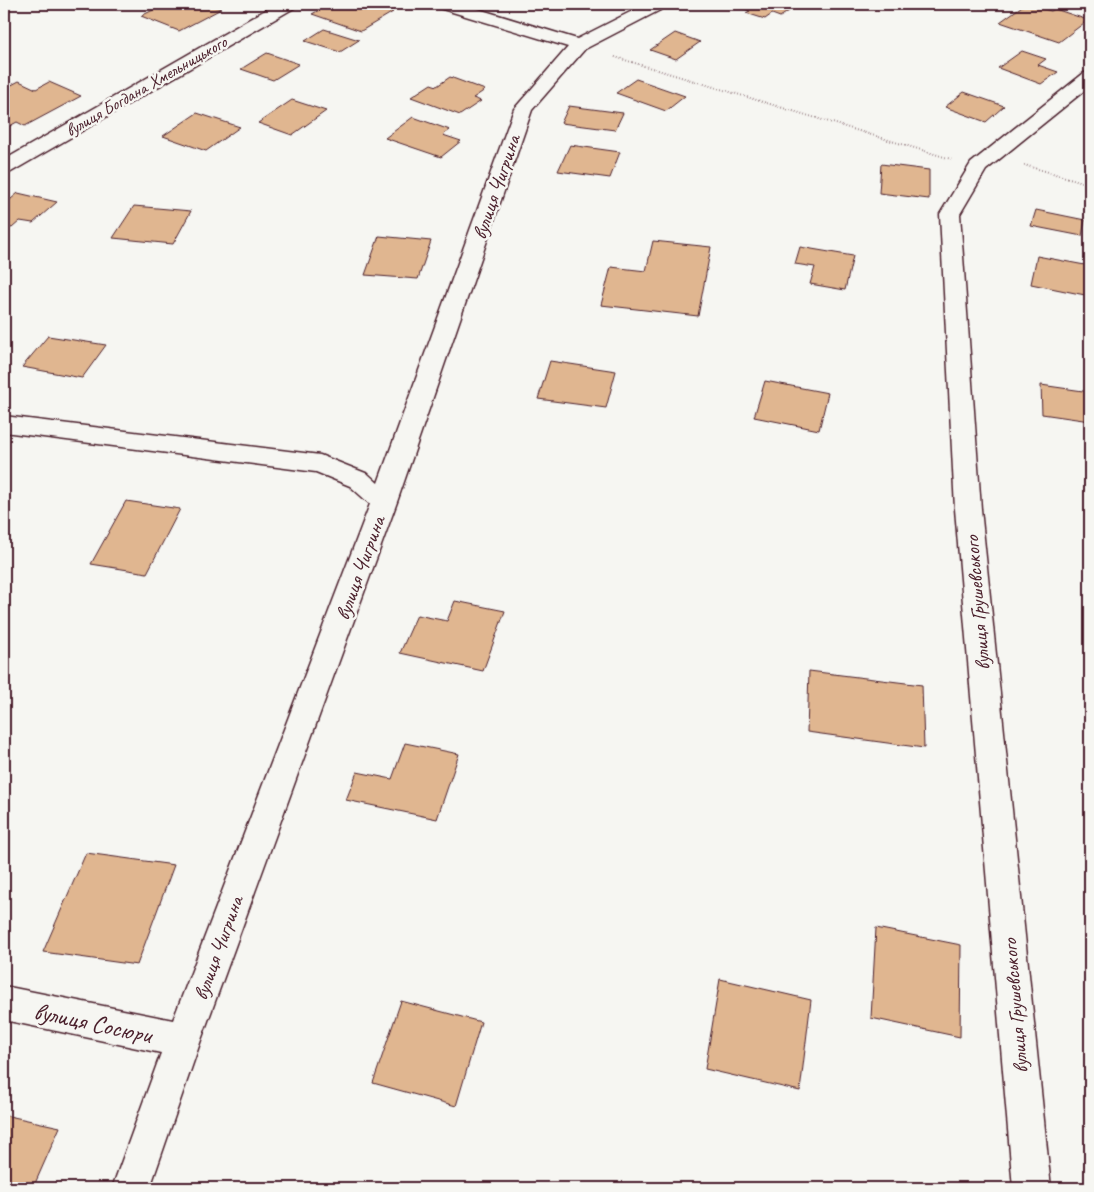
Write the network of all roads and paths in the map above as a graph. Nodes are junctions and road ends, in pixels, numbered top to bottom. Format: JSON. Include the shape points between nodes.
{"nodes":[{"id":1,"x":288,"y":4,"type":"edge"},
{"id":2,"x":445,"y":4,"type":"edge"},
{"id":3,"x":658,"y":4,"type":"edge"},
{"id":4,"x":579,"y":45,"type":"junction"},
{"id":5,"x":1090,"y":77,"type":"edge"},
{"id":6,"x":985,"y":162,"type":"junction"},
{"id":7,"x":4,"y":168,"type":"edge"},
{"id":8,"x":1090,"y":184,"type":"edge"},
{"id":9,"x":4,"y":424,"type":"edge"},
{"id":10,"x":384,"y":502,"type":"junction"},
{"id":11,"x":4,"y":1003,"type":"edge"},
{"id":12,"x":183,"y":1040,"type":"junction"},
{"id":13,"x":130,"y":1188,"type":"edge"},
{"id":14,"x":1032,"y":1188,"type":"edge"}],
"edges":[{"from":1,"to":7,"type":"street","name":"вулиця Богдана Хмельницького"},
{"from":2,"to":4,"type":"street"},
{"from":3,"to":4,"type":"street","name":"вулиця Чигрина"},
{"from":4,"to":6,"type":"path"},
{"from":4,"to":10,"type":"street","name":"вулиця Чигрина","via":[[523,109]]},
{"from":5,"to":6,"type":"street","name":"вулиця Грушевського"},
{"from":6,"to":8,"type":"path"},
{"from":6,"to":14,"type":"street","name":"вулиця Грушевського","via":[[950,214],[968,509]]},
{"from":9,"to":10,"type":"street","via":[[320,464],[359,480]]},
{"from":10,"to":12,"type":"street","name":"вулиця Чигрина"},
{"from":11,"to":12,"type":"street","name":"вулиця Сосюри"},
{"from":12,"to":13,"type":"street","name":"вулиця Чигрина"}]}
